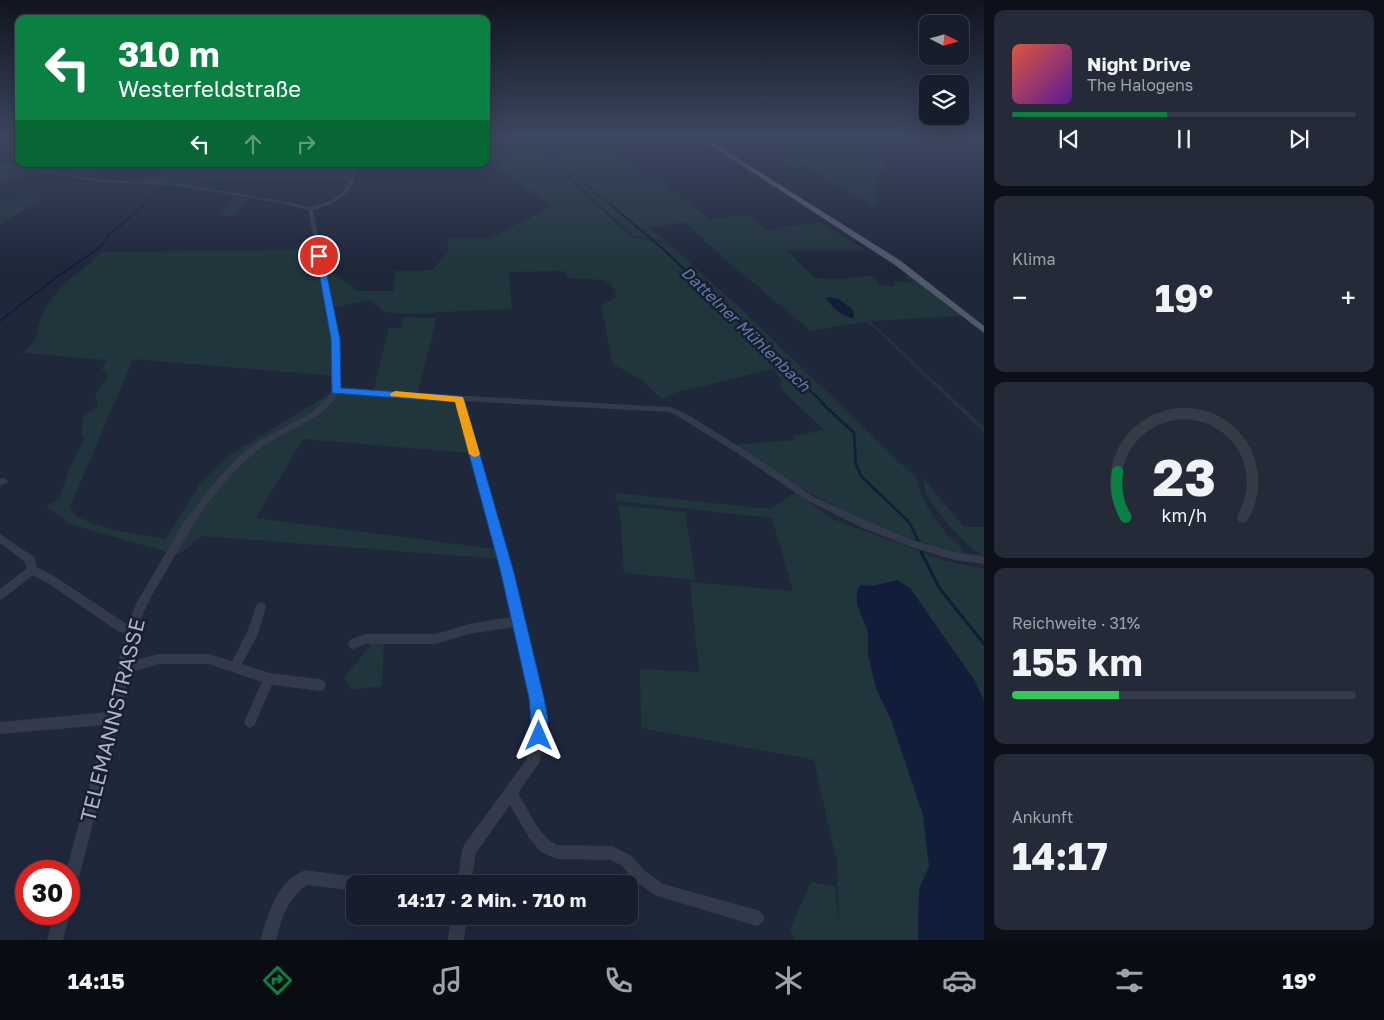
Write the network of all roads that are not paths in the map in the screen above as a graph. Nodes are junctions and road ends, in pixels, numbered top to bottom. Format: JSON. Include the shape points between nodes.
{"nodes":[{"id":1,"x":88,"y":179,"type":"edge"},
{"id":2,"x":353,"y":179,"type":"edge"},
{"id":3,"x":766,"y":179,"type":"edge"},
{"id":4,"x":310,"y":209,"type":"junction"},
{"id":5,"x":984,"y":330,"type":"edge"},
{"id":6,"x":336,"y":391,"type":"junction"},
{"id":7,"x":459,"y":399,"type":"junction"},
{"id":8,"x":1,"y":540,"type":"edge"},
{"id":9,"x":984,"y":560,"type":"edge"},
{"id":10,"x":32,"y":570,"type":"junction"},
{"id":11,"x":0,"y":595,"type":"edge"},
{"id":12,"x":261,"y":607,"type":"dead end"},
{"id":13,"x":518,"y":621,"type":"junction"},
{"id":14,"x":132,"y":628,"type":"junction"},
{"id":15,"x":354,"y":644,"type":"dead end"},
{"id":16,"x":125,"y":668,"type":"junction"},
{"id":17,"x":234,"y":668,"type":"junction"},
{"id":18,"x":269,"y":679,"type":"junction"},
{"id":19,"x":320,"y":685,"type":"dead end"},
{"id":20,"x":114,"y":718,"type":"junction"},
{"id":21,"x":250,"y":722,"type":"dead end"},
{"id":22,"x":0,"y":728,"type":"edge"},
{"id":23,"x":511,"y":793,"type":"junction"},
{"id":24,"x":77,"y":860,"type":"edge"},
{"id":25,"x":465,"y":875,"type":"edge"},
{"id":26,"x":346,"y":882,"type":"edge"},
{"id":27,"x":757,"y":918,"type":"dead end"},
{"id":28,"x":59,"y":925,"type":"edge"},
{"id":29,"x":458,"y":925,"type":"edge"},
{"id":30,"x":55,"y":940,"type":"edge"},
{"id":31,"x":268,"y":940,"type":"edge"},
{"id":32,"x":456,"y":940,"type":"edge"}],
"edges":[{"from":1,"to":4,"type":"street","via":[[181,185]]},
{"from":2,"to":4,"type":"street","via":[[343,195]]},
{"from":3,"to":5,"type":"main road","via":[[898,263]]},
{"from":4,"to":6,"type":"street","via":[[336,339]]},
{"from":6,"to":7,"type":"street"},
{"from":6,"to":14,"type":"street","name":"TELEMANNSTRASSE","via":[[317,413],[260,444],[239,460],[214,489],[167,557]]},
{"from":7,"to":9,"type":"street","via":[[670,410],[819,503],[914,544],[954,556]]},
{"from":7,"to":13,"type":"street"},
{"from":8,"to":10,"type":"street","via":[[30,560]]},
{"from":10,"to":11,"type":"street"},
{"from":10,"to":14,"type":"street","via":[[123,628]]},
{"from":12,"to":17,"type":"street","via":[[252,634]]},
{"from":13,"to":15,"type":"street","via":[[469,629],[435,639],[364,639]]},
{"from":13,"to":23,"type":"street","via":[[540,718],[532,763]]},
{"from":14,"to":16,"type":"street","name":"TELEMANNSTRASSE"},
{"from":16,"to":17,"type":"street","via":[[159,659],[179,658],[210,659]]},
{"from":16,"to":20,"type":"street","name":"TELEMANNSTRASSE"},
{"from":17,"to":18,"type":"street"},
{"from":18,"to":19,"type":"street"},
{"from":18,"to":21,"type":"street"},
{"from":20,"to":22,"type":"street"},
{"from":20,"to":24,"type":"street","name":"TELEMANNSTRASSE"},
{"from":23,"to":25,"type":"street","via":[[469,850]]},
{"from":23,"to":27,"type":"street","via":[[546,847],[557,852],[612,853],[627,861],[638,874],[660,890]]},
{"from":26,"to":31,"type":"street","via":[[305,876],[290,886]]},
{"from":28,"to":30,"type":"street"},
{"from":29,"to":32,"type":"street"}]}
